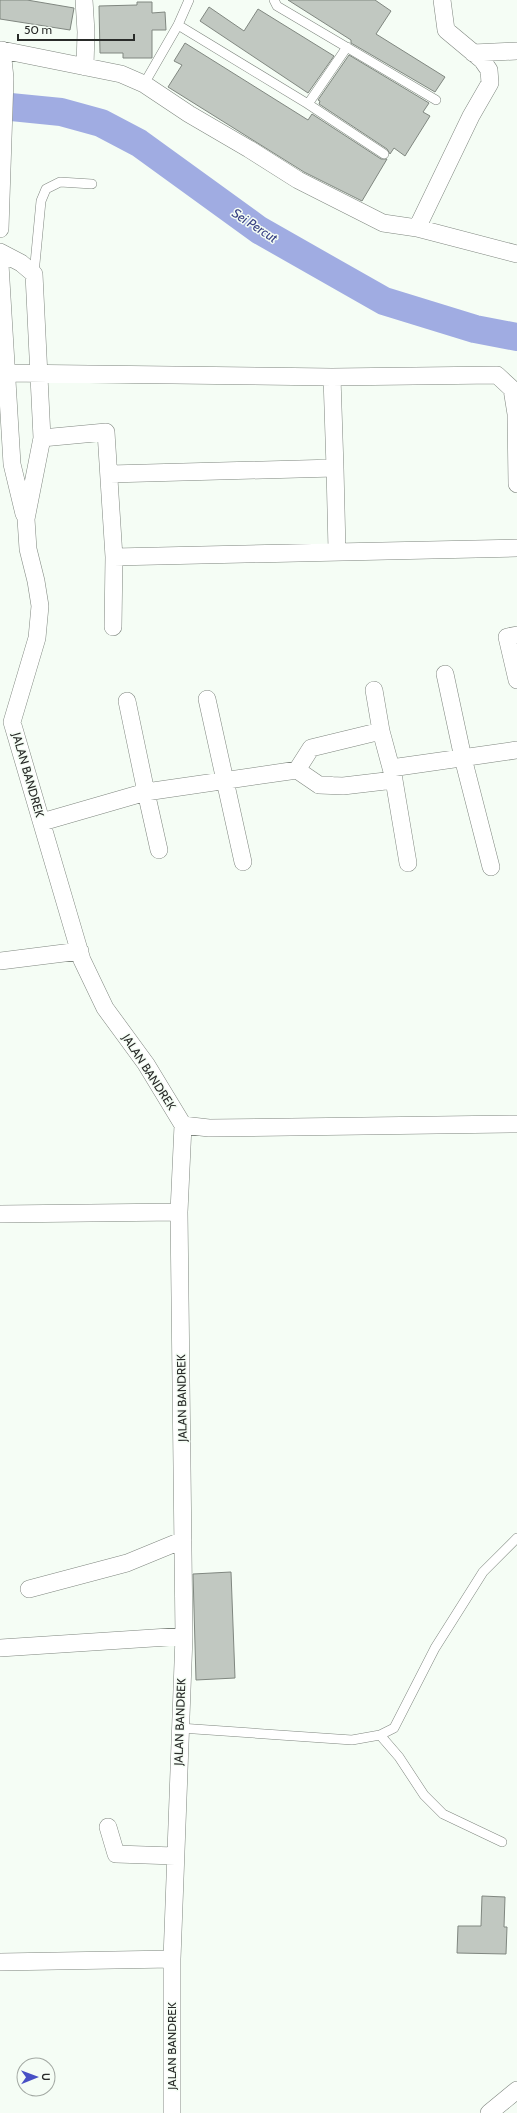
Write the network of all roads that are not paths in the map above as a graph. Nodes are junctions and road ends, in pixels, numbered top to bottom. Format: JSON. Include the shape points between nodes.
{"nodes":[{"id":1,"x":84,"y":0,"type":"edge"},
{"id":2,"x":189,"y":0,"type":"edge"},
{"id":3,"x":274,"y":0,"type":"edge"},
{"id":4,"x":442,"y":0,"type":"edge"},
{"id":5,"x":178,"y":25,"type":"junction"},
{"id":6,"x":347,"y":47,"type":"junction"},
{"id":7,"x":1,"y":50,"type":"edge"},
{"id":8,"x":517,"y":52,"type":"edge"},
{"id":9,"x":473,"y":53,"type":"junction"},
{"id":10,"x":85,"y":66,"type":"junction"},
{"id":11,"x":144,"y":84,"type":"junction"},
{"id":12,"x":436,"y":100,"type":"dead end"},
{"id":13,"x":308,"y":104,"type":"junction"},
{"id":14,"x":384,"y":154,"type":"dead end"},
{"id":15,"x":92,"y":184,"type":"dead end"},
{"id":16,"x":417,"y":228,"type":"junction"},
{"id":17,"x":0,"y":229,"type":"edge"},
{"id":18,"x":0,"y":252,"type":"edge"},
{"id":19,"x":517,"y":254,"type":"edge"},
{"id":20,"x":0,"y":264,"type":"edge"},
{"id":21,"x":34,"y":274,"type":"junction"},
{"id":22,"x":6,"y":372,"type":"junction"},
{"id":23,"x":40,"y":374,"type":"junction"},
{"id":24,"x":332,"y":377,"type":"junction"},
{"id":25,"x":42,"y":438,"type":"junction"},
{"id":26,"x":517,"y":461,"type":"edge"},
{"id":27,"x":335,"y":468,"type":"junction"},
{"id":28,"x":110,"y":474,"type":"junction"},
{"id":29,"x":517,"y":484,"type":"edge"},
{"id":30,"x":26,"y":519,"type":"junction"},
{"id":31,"x":517,"y":548,"type":"edge"},
{"id":32,"x":337,"y":550,"type":"junction"},
{"id":33,"x":114,"y":556,"type":"junction"},
{"id":34,"x":113,"y":627,"type":"dead end"},
{"id":35,"x":517,"y":635,"type":"edge"},
{"id":36,"x":445,"y":674,"type":"dead end"},
{"id":37,"x":517,"y":680,"type":"edge"},
{"id":38,"x":374,"y":690,"type":"dead end"},
{"id":39,"x":207,"y":699,"type":"dead end"},
{"id":40,"x":127,"y":701,"type":"dead end"},
{"id":41,"x":6,"y":722,"type":"edge"},
{"id":42,"x":381,"y":731,"type":"junction"},
{"id":43,"x":517,"y":750,"type":"edge"},
{"id":44,"x":463,"y":758,"type":"junction"},
{"id":45,"x":297,"y":770,"type":"junction"},
{"id":46,"x":392,"y":774,"type":"junction"},
{"id":47,"x":226,"y":782,"type":"junction"},
{"id":48,"x":146,"y":792,"type":"junction"},
{"id":49,"x":42,"y":822,"type":"junction"},
{"id":50,"x":159,"y":850,"type":"dead end"},
{"id":51,"x":243,"y":862,"type":"dead end"},
{"id":52,"x":408,"y":863,"type":"dead end"},
{"id":53,"x":491,"y":867,"type":"dead end"},
{"id":54,"x":80,"y":951,"type":"junction"},
{"id":55,"x":0,"y":961,"type":"edge"},
{"id":56,"x":517,"y":1124,"type":"edge"},
{"id":57,"x":183,"y":1126,"type":"junction"},
{"id":58,"x":180,"y":1212,"type":"junction"},
{"id":59,"x":0,"y":1214,"type":"edge"},
{"id":60,"x":517,"y":1538,"type":"edge"},
{"id":61,"x":183,"y":1540,"type":"junction"},
{"id":62,"x":29,"y":1589,"type":"dead end"},
{"id":63,"x":184,"y":1636,"type":"junction"},
{"id":64,"x":0,"y":1648,"type":"edge"},
{"id":65,"x":180,"y":1728,"type":"junction"},
{"id":66,"x":380,"y":1735,"type":"junction"},
{"id":67,"x":108,"y":1827,"type":"dead end"},
{"id":68,"x":502,"y":1842,"type":"dead end"},
{"id":69,"x":175,"y":1856,"type":"junction"},
{"id":70,"x":172,"y":1958,"type":"junction"},
{"id":71,"x":0,"y":1962,"type":"edge"},
{"id":72,"x":517,"y":2090,"type":"edge"},
{"id":73,"x":172,"y":2113,"type":"edge"},
{"id":74,"x":489,"y":2113,"type":"edge"}],
"edges":[{"from":1,"to":10,"type":"street"},
{"from":2,"to":5,"type":"lane"},
{"from":3,"to":6,"type":"lane","via":[[277,6]]},
{"from":4,"to":9,"type":"street","via":[[446,30]]},
{"from":5,"to":11,"type":"lane"},
{"from":5,"to":13,"type":"lane"},
{"from":6,"to":12,"type":"lane"},
{"from":6,"to":13,"type":"lane"},
{"from":7,"to":10,"type":"street"},
{"from":7,"to":17,"type":"street","via":[[6,78]]},
{"from":8,"to":9,"type":"street"},
{"from":9,"to":16,"type":"street","via":[[489,70],[490,83],[471,116]]},
{"from":10,"to":11,"type":"street","via":[[121,74]]},
{"from":11,"to":16,"type":"street","via":[[298,180],[383,222]]},
{"from":13,"to":14,"type":"lane"},
{"from":15,"to":21,"type":"lane","via":[[60,182],[46,189],[41,201]]},
{"from":16,"to":19,"type":"street"},
{"from":18,"to":21,"type":"street","via":[[21,263]]},
{"from":20,"to":22,"type":"street"},
{"from":21,"to":23,"type":"street"},
{"from":22,"to":23,"type":"street"},
{"from":22,"to":30,"type":"street","via":[[12,464]]},
{"from":23,"to":24,"type":"street"},
{"from":23,"to":25,"type":"street"},
{"from":24,"to":26,"type":"street","via":[[497,374],[512,389],[516,414]]},
{"from":24,"to":27,"type":"street"},
{"from":25,"to":28,"type":"street","via":[[106,432]]},
{"from":25,"to":30,"type":"street"},
{"from":26,"to":29,"type":"street"},
{"from":27,"to":28,"type":"street"},
{"from":27,"to":32,"type":"street"},
{"from":28,"to":33,"type":"street"},
{"from":30,"to":41,"type":"street","via":[[28,549],[40,606],[38,638]]},
{"from":31,"to":32,"type":"street"},
{"from":32,"to":33,"type":"street"},
{"from":33,"to":34,"type":"street"},
{"from":35,"to":37,"type":"street","via":[[507,637]]},
{"from":36,"to":44,"type":"street"},
{"from":38,"to":42,"type":"street"},
{"from":39,"to":47,"type":"street"},
{"from":40,"to":48,"type":"street"},
{"from":41,"to":49,"type":"street","name":"JALAN BANDREK"},
{"from":42,"to":45,"type":"street","via":[[311,748]]},
{"from":42,"to":46,"type":"street"},
{"from":43,"to":44,"type":"street"},
{"from":44,"to":46,"type":"street"},
{"from":44,"to":53,"type":"street"},
{"from":45,"to":46,"type":"street","via":[[325,785],[343,786]]},
{"from":45,"to":47,"type":"street"},
{"from":46,"to":52,"type":"street"},
{"from":47,"to":48,"type":"street"},
{"from":47,"to":51,"type":"street"},
{"from":48,"to":49,"type":"street"},
{"from":48,"to":50,"type":"street"},
{"from":49,"to":54,"type":"street","name":"JALAN BANDREK"},
{"from":54,"to":55,"type":"street"},
{"from":54,"to":57,"type":"street","name":"JALAN BANDREK","via":[[105,1008],[146,1064]]},
{"from":56,"to":57,"type":"street","via":[[210,1128]]},
{"from":57,"to":58,"type":"street","name":"JALAN BANDREK"},
{"from":58,"to":59,"type":"street"},
{"from":58,"to":61,"type":"street","name":"JALAN BANDREK"},
{"from":60,"to":66,"type":"lane","via":[[482,1572],[435,1648],[394,1728]]},
{"from":61,"to":62,"type":"street","via":[[127,1563]]},
{"from":61,"to":63,"type":"street","name":"JALAN BANDREK"},
{"from":63,"to":64,"type":"street"},
{"from":63,"to":65,"type":"street","name":"JALAN BANDREK"},
{"from":65,"to":66,"type":"lane","via":[[352,1740]]},
{"from":65,"to":69,"type":"street","name":"JALAN BANDREK"},
{"from":66,"to":68,"type":"lane","via":[[399,1757],[424,1795],[443,1814]]},
{"from":67,"to":69,"type":"street","via":[[116,1854]]},
{"from":69,"to":70,"type":"street","name":"JALAN BANDREK"},
{"from":70,"to":71,"type":"street"},
{"from":70,"to":73,"type":"street","name":"JALAN BANDREK"},
{"from":72,"to":74,"type":"street"}]}
